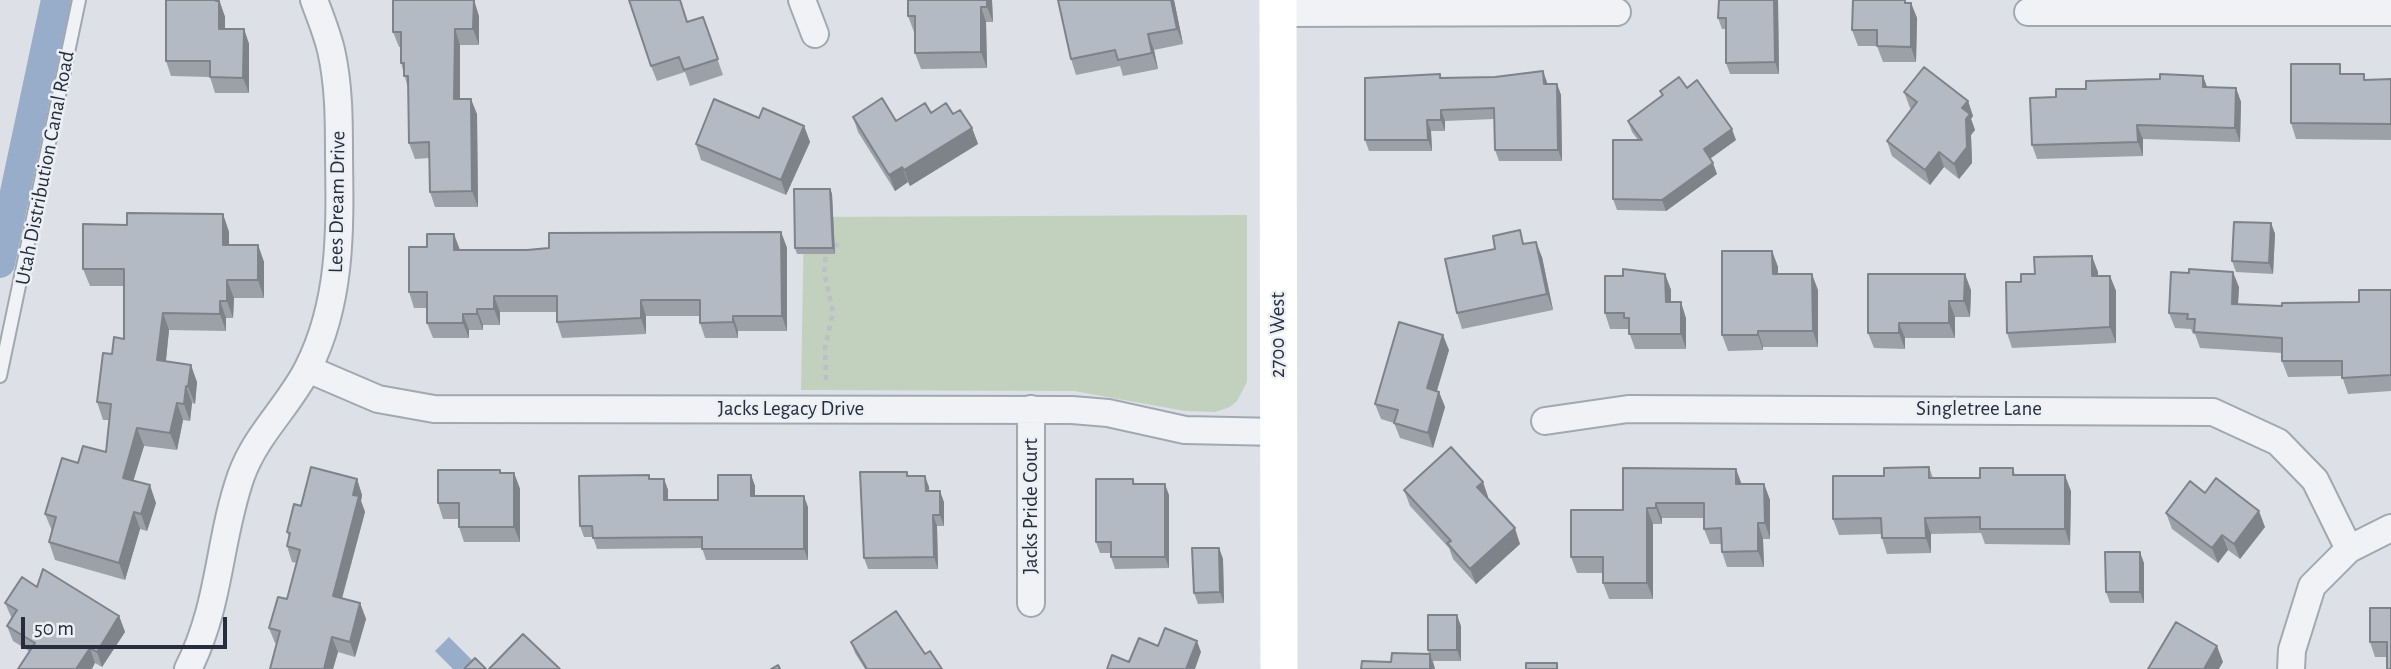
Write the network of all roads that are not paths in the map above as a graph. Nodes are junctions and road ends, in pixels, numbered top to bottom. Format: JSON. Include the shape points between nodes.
{"nodes":[{"id":1,"x":79,"y":0,"type":"edge"},
{"id":2,"x":314,"y":0,"type":"edge"},
{"id":3,"x":802,"y":0,"type":"edge"},
{"id":4,"x":1278,"y":7,"type":"edge"},
{"id":5,"x":1617,"y":12,"type":"dead end"},
{"id":6,"x":2028,"y":12,"type":"dead end"},
{"id":7,"x":2391,"y":12,"type":"edge"},
{"id":8,"x":815,"y":34,"type":"dead end"},
{"id":9,"x":308,"y":369,"type":"junction"},
{"id":10,"x":0,"y":376,"type":"edge"},
{"id":11,"x":1031,"y":409,"type":"junction"},
{"id":12,"x":1545,"y":421,"type":"dead end"},
{"id":13,"x":1279,"y":432,"type":"junction"},
{"id":14,"x":2391,"y":528,"type":"edge"},
{"id":15,"x":2349,"y":549,"type":"junction"},
{"id":16,"x":1031,"y":603,"type":"dead end"},
{"id":17,"x":188,"y":669,"type":"edge"},
{"id":18,"x":1279,"y":669,"type":"edge"},
{"id":19,"x":2291,"y":669,"type":"edge"}],
"edges":[{"from":1,"to":10,"type":"lane","name":"Utah Distribution Canal Road"},
{"from":2,"to":9,"type":"street","name":"Lees Dream Drive","via":[[331,50],[338,94],[340,237],[334,287]]},
{"from":3,"to":8,"type":"street"},
{"from":4,"to":5,"type":"street"},
{"from":4,"to":13,"type":"main road","name":"2700 West"},
{"from":6,"to":7,"type":"street"},
{"from":9,"to":11,"type":"street","name":"Jacks Legacy Drive","via":[[378,399],[434,409]]},
{"from":9,"to":17,"type":"street","name":"Lees Dream Drive","via":[[266,426],[245,465],[228,518],[212,606]]},
{"from":11,"to":13,"type":"street","name":"Jacks Legacy Drive","via":[[1099,412],[1195,431]]},
{"from":11,"to":16,"type":"street","name":"Jacks Pride Court"},
{"from":12,"to":15,"type":"street","name":"Singletree Lane","via":[[1628,410],[2213,412],[2278,442],[2315,480]]},
{"from":13,"to":18,"type":"main road","name":"2700 West"},
{"from":14,"to":15,"type":"street"},
{"from":15,"to":19,"type":"street","via":[[2312,586],[2292,650]]}]}
